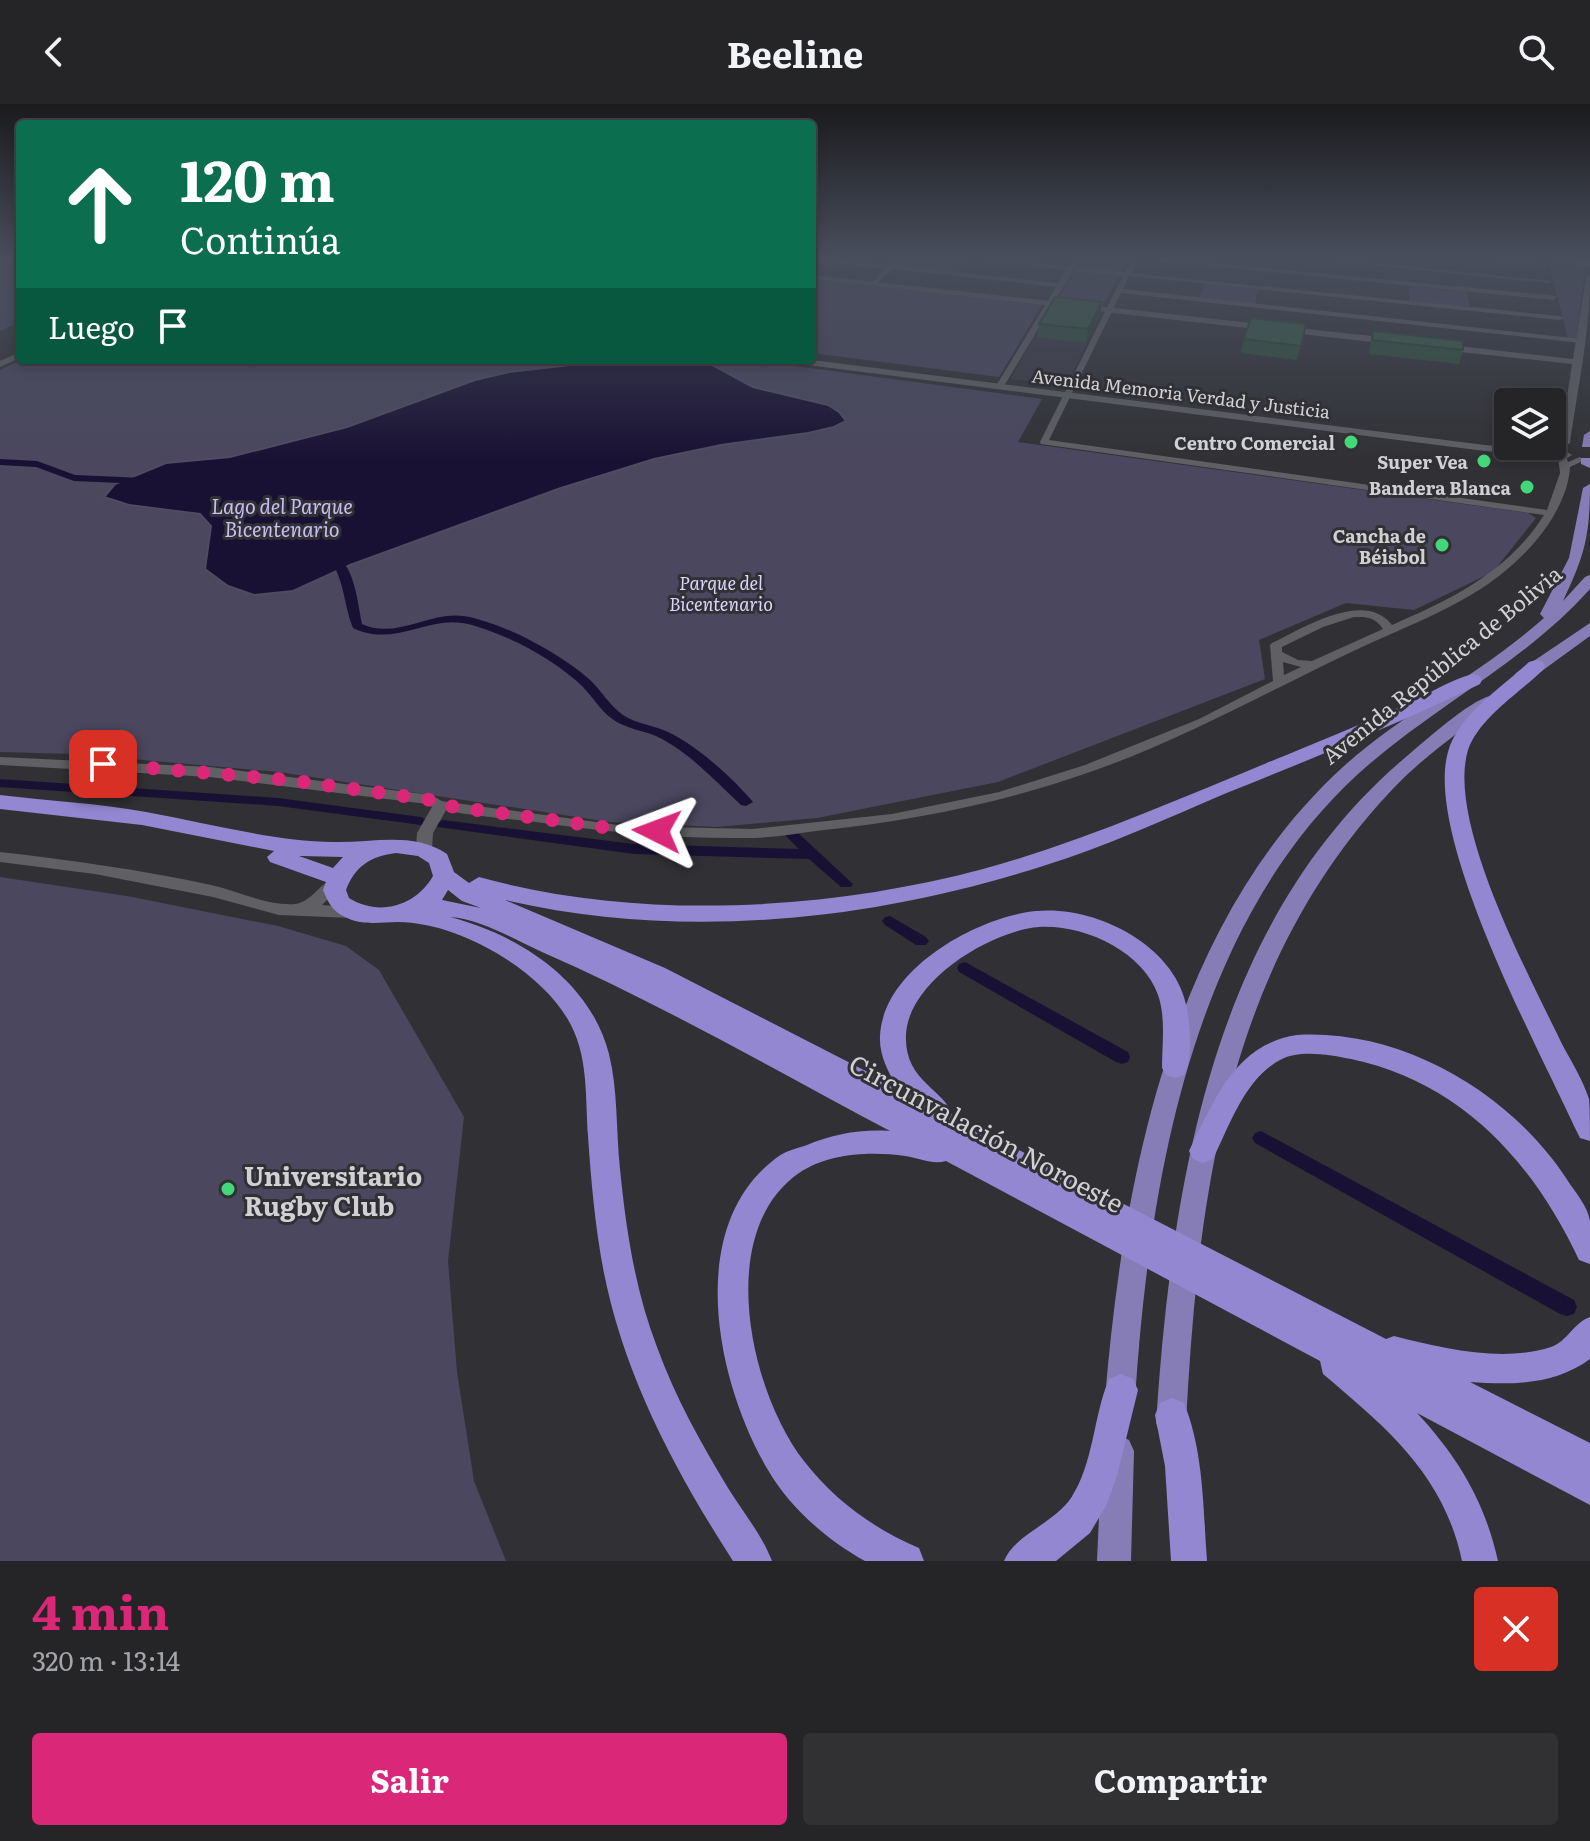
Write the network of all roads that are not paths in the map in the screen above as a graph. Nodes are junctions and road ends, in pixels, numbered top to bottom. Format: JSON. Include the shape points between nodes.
{"nodes":[{"id":1,"x":1036,"y":324,"type":"edge"},
{"id":2,"x":1102,"y":324,"type":"edge"},
{"id":3,"x":1233,"y":324,"type":"edge"},
{"id":4,"x":1406,"y":324,"type":"edge"},
{"id":5,"x":1425,"y":324,"type":"edge"},
{"id":6,"x":1562,"y":324,"type":"edge"},
{"id":7,"x":1583,"y":324,"type":"edge"},
{"id":8,"x":1252,"y":326,"type":"joint"},
{"id":9,"x":1406,"y":338,"type":"joint"},
{"id":10,"x":1566,"y":339,"type":"junction"},
{"id":11,"x":1581,"y":341,"type":"junction"},
{"id":12,"x":1422,"y":345,"type":"edge"},
{"id":13,"x":816,"y":357,"type":"edge"},
{"id":14,"x":1579,"y":362,"type":"junction"},
{"id":15,"x":816,"y":363,"type":"edge"},
{"id":16,"x":1002,"y":383,"type":"junction"},
{"id":17,"x":1070,"y":392,"type":"junction"},
{"id":18,"x":1568,"y":429,"type":"junction"},
{"id":19,"x":1566,"y":435,"type":"edge"},
{"id":20,"x":1494,"y":441,"type":"edge"},
{"id":21,"x":1588,"y":442,"type":"edge"},
{"id":22,"x":1494,"y":448,"type":"edge"},
{"id":23,"x":1566,"y":449,"type":"edge"},
{"id":24,"x":1566,"y":453,"type":"edge"},
{"id":25,"x":1560,"y":460,"type":"edge"},
{"id":26,"x":1586,"y":461,"type":"edge"},
{"id":27,"x":1590,"y":488,"type":"edge"},
{"id":28,"x":1551,"y":513,"type":"junction"},
{"id":29,"x":1590,"y":580,"type":"edge"},
{"id":30,"x":1369,"y":612,"type":"junction"},
{"id":31,"x":1421,"y":616,"type":"junction"},
{"id":32,"x":1590,"y":628,"type":"edge"},
{"id":33,"x":1390,"y":630,"type":"junction"},
{"id":34,"x":1537,"y":631,"type":"junction"},
{"id":35,"x":1277,"y":654,"type":"junction"},
{"id":36,"x":1314,"y":665,"type":"junction"},
{"id":37,"x":1536,"y":666,"type":"junction"},
{"id":38,"x":1473,"y":680,"type":"junction"},
{"id":39,"x":1279,"y":683,"type":"junction"},
{"id":40,"x":0,"y":761,"type":"edge"},
{"id":41,"x":0,"y":802,"type":"edge"},
{"id":42,"x":441,"y":805,"type":"junction"},
{"id":43,"x":0,"y":816,"type":"edge"},
{"id":44,"x":426,"y":839,"type":"junction"},
{"id":45,"x":385,"y":848,"type":"junction"},
{"id":46,"x":0,"y":857,"type":"edge"},
{"id":47,"x":444,"y":872,"type":"junction"},
{"id":48,"x":336,"y":881,"type":"junction"},
{"id":49,"x":409,"y":910,"type":"junction"},
{"id":50,"x":291,"y":911,"type":"junction"},
{"id":51,"x":351,"y":912,"type":"junction"},
{"id":52,"x":1175,"y":1068,"type":"junction"},
{"id":53,"x":1590,"y":1130,"type":"edge"},
{"id":54,"x":972,"y":1141,"type":"junction"},
{"id":55,"x":1203,"y":1151,"type":"junction"},
{"id":56,"x":991,"y":1170,"type":"junction"},
{"id":57,"x":1590,"y":1250,"type":"edge"},
{"id":58,"x":1311,"y":1328,"type":"junction"},
{"id":59,"x":1590,"y":1332,"type":"edge"},
{"id":60,"x":1121,"y":1390,"type":"junction"},
{"id":61,"x":1172,"y":1415,"type":"junction"},
{"id":62,"x":1520,"y":1438,"type":"junction"},
{"id":63,"x":1590,"y":1462,"type":"edge"},
{"id":64,"x":1590,"y":1487,"type":"edge"},
{"id":65,"x":754,"y":1561,"type":"edge"},
{"id":66,"x":906,"y":1561,"type":"edge"},
{"id":67,"x":1022,"y":1561,"type":"edge"},
{"id":68,"x":1114,"y":1561,"type":"edge"},
{"id":69,"x":1174,"y":1561,"type":"edge"},
{"id":70,"x":1189,"y":1561,"type":"edge"},
{"id":71,"x":1480,"y":1561,"type":"edge"}],
"edges":[{"from":1,"to":16,"type":"street"},
{"from":2,"to":17,"type":"street"},
{"from":3,"to":8,"type":"street"},
{"from":4,"to":9,"type":"street"},
{"from":5,"to":10,"type":"street"},
{"from":6,"to":10,"type":"street"},
{"from":7,"to":11,"type":"street"},
{"from":8,"to":9,"type":"street"},
{"from":10,"to":11,"type":"street"},
{"from":11,"to":14,"type":"street"},
{"from":12,"to":14,"type":"street"},
{"from":13,"to":16,"type":"street","name":"Avenida Memoria Verdad y Justicia"},
{"from":14,"to":18,"type":"street"},
{"from":15,"to":16,"type":"street","name":"Avenida Memoria Verdad y Justicia"},
{"from":16,"to":17,"type":"street","name":"Avenida Memoria Verdad y Justicia"},
{"from":17,"to":20,"type":"street","name":"Avenida Memoria Verdad y Justicia"},
{"from":17,"to":22,"type":"street","name":"Avenida Memoria Verdad y Justicia"},
{"from":17,"to":28,"type":"street","via":[[1044,442]]},
{"from":18,"to":19,"type":"street"},
{"from":18,"to":21,"type":"street","via":[[1572,437]]},
{"from":21,"to":23,"type":"street"},
{"from":24,"to":26,"type":"street"},
{"from":25,"to":28,"type":"street"},
{"from":27,"to":34,"type":"main road","via":[[1576,558]]},
{"from":28,"to":31,"type":"street","via":[[1498,577]]},
{"from":29,"to":34,"type":"main road","name":"Avenida República de Bolivia"},
{"from":30,"to":31,"type":"street"},
{"from":30,"to":33,"type":"street","via":[[1384,619]]},
{"from":30,"to":35,"type":"street","via":[[1353,612],[1276,645]]},
{"from":31,"to":33,"type":"street"},
{"from":32,"to":37,"type":"main road"},
{"from":33,"to":36,"type":"street"},
{"from":34,"to":38,"type":"main road","name":"Avenida República de Bolivia"},
{"from":35,"to":36,"type":"street"},
{"from":35,"to":39,"type":"street"},
{"from":36,"to":39,"type":"street"},
{"from":37,"to":53,"type":"highway","via":[[1465,738],[1455,763],[1455,802],[1460,831],[1495,925]]},
{"from":37,"to":55,"type":"main road","via":[[1382,789],[1310,877],[1251,987]]},
{"from":38,"to":47,"type":"highway","via":[[1088,842],[977,878],[881,899],[783,912],[655,911],[519,896]]},
{"from":38,"to":52,"type":"main road","name":"Avenida República de Bolivia","via":[[1349,772],[1286,842],[1212,969]]},
{"from":39,"to":42,"type":"street","via":[[1203,722],[1090,768],[1001,796],[892,818],[752,834],[625,830]]},
{"from":40,"to":42,"type":"street","via":[[290,780]]},
{"from":41,"to":45,"type":"highway","via":[[142,818],[302,849]]},
{"from":42,"to":44,"type":"street"},
{"from":43,"to":48,"type":"highway","via":[[210,842],[288,859]]},
{"from":44,"to":45,"type":"highway"},
{"from":44,"to":47,"type":"highway"},
{"from":45,"to":48,"type":"highway","via":[[345,867]]},
{"from":46,"to":50,"type":"street","via":[[213,891]]},
{"from":47,"to":49,"type":"highway","via":[[438,890]]},
{"from":47,"to":54,"type":"highway","name":"Circunvalación Noroeste","via":[[470,895],[656,974]]},
{"from":48,"to":50,"type":"street","via":[[311,905]]},
{"from":48,"to":51,"type":"highway","via":[[335,895]]},
{"from":49,"to":51,"type":"highway","via":[[374,917]]},
{"from":49,"to":56,"type":"highway","name":"Circunvalación Noroeste","via":[[457,909],[539,939]]},
{"from":49,"to":65,"type":"highway","via":[[504,946],[557,984],[578,1014],[593,1044],[610,1219],[629,1312],[681,1443]]},
{"from":50,"to":51,"type":"street"},
{"from":52,"to":54,"type":"highway","via":[[1172,997],[1163,978],[1137,950],[1083,924],[1058,919],[994,929],[927,973],[902,1005],[893,1030],[896,1059],[912,1088]]},
{"from":52,"to":60,"type":"main road","name":"Avenida República de Bolivia","via":[[1144,1202]]},
{"from":54,"to":58,"type":"highway","name":"Circunvalación Noroeste"},
{"from":55,"to":57,"type":"highway","via":[[1239,1085],[1264,1056],[1295,1045],[1358,1049],[1437,1078],[1500,1121],[1552,1177]]},
{"from":55,"to":61,"type":"main road","via":[[1187,1224]]},
{"from":56,"to":58,"type":"highway","name":"Circunvalación Noroeste"},
{"from":56,"to":66,"type":"highway","via":[[894,1141],[822,1149],[775,1176],[754,1202],[741,1237],[733,1275],[733,1323],[739,1364],[763,1425],[801,1485],[829,1513],[881,1551]]},
{"from":58,"to":59,"type":"highway","via":[[1414,1357],[1518,1370],[1563,1357],[1587,1341]]},
{"from":58,"to":62,"type":"highway","name":"Circunvalación Noroeste"},
{"from":58,"to":71,"type":"highway","via":[[1438,1462],[1470,1524]]},
{"from":60,"to":67,"type":"highway","via":[[1096,1483],[1079,1518]]},
{"from":60,"to":68,"type":"main road","name":"Avenida República de Bolivia"},
{"from":61,"to":69,"type":"main road"},
{"from":61,"to":70,"type":"highway","via":[[1182,1466]]},
{"from":62,"to":63,"type":"highway"},
{"from":62,"to":64,"type":"highway"}]}
